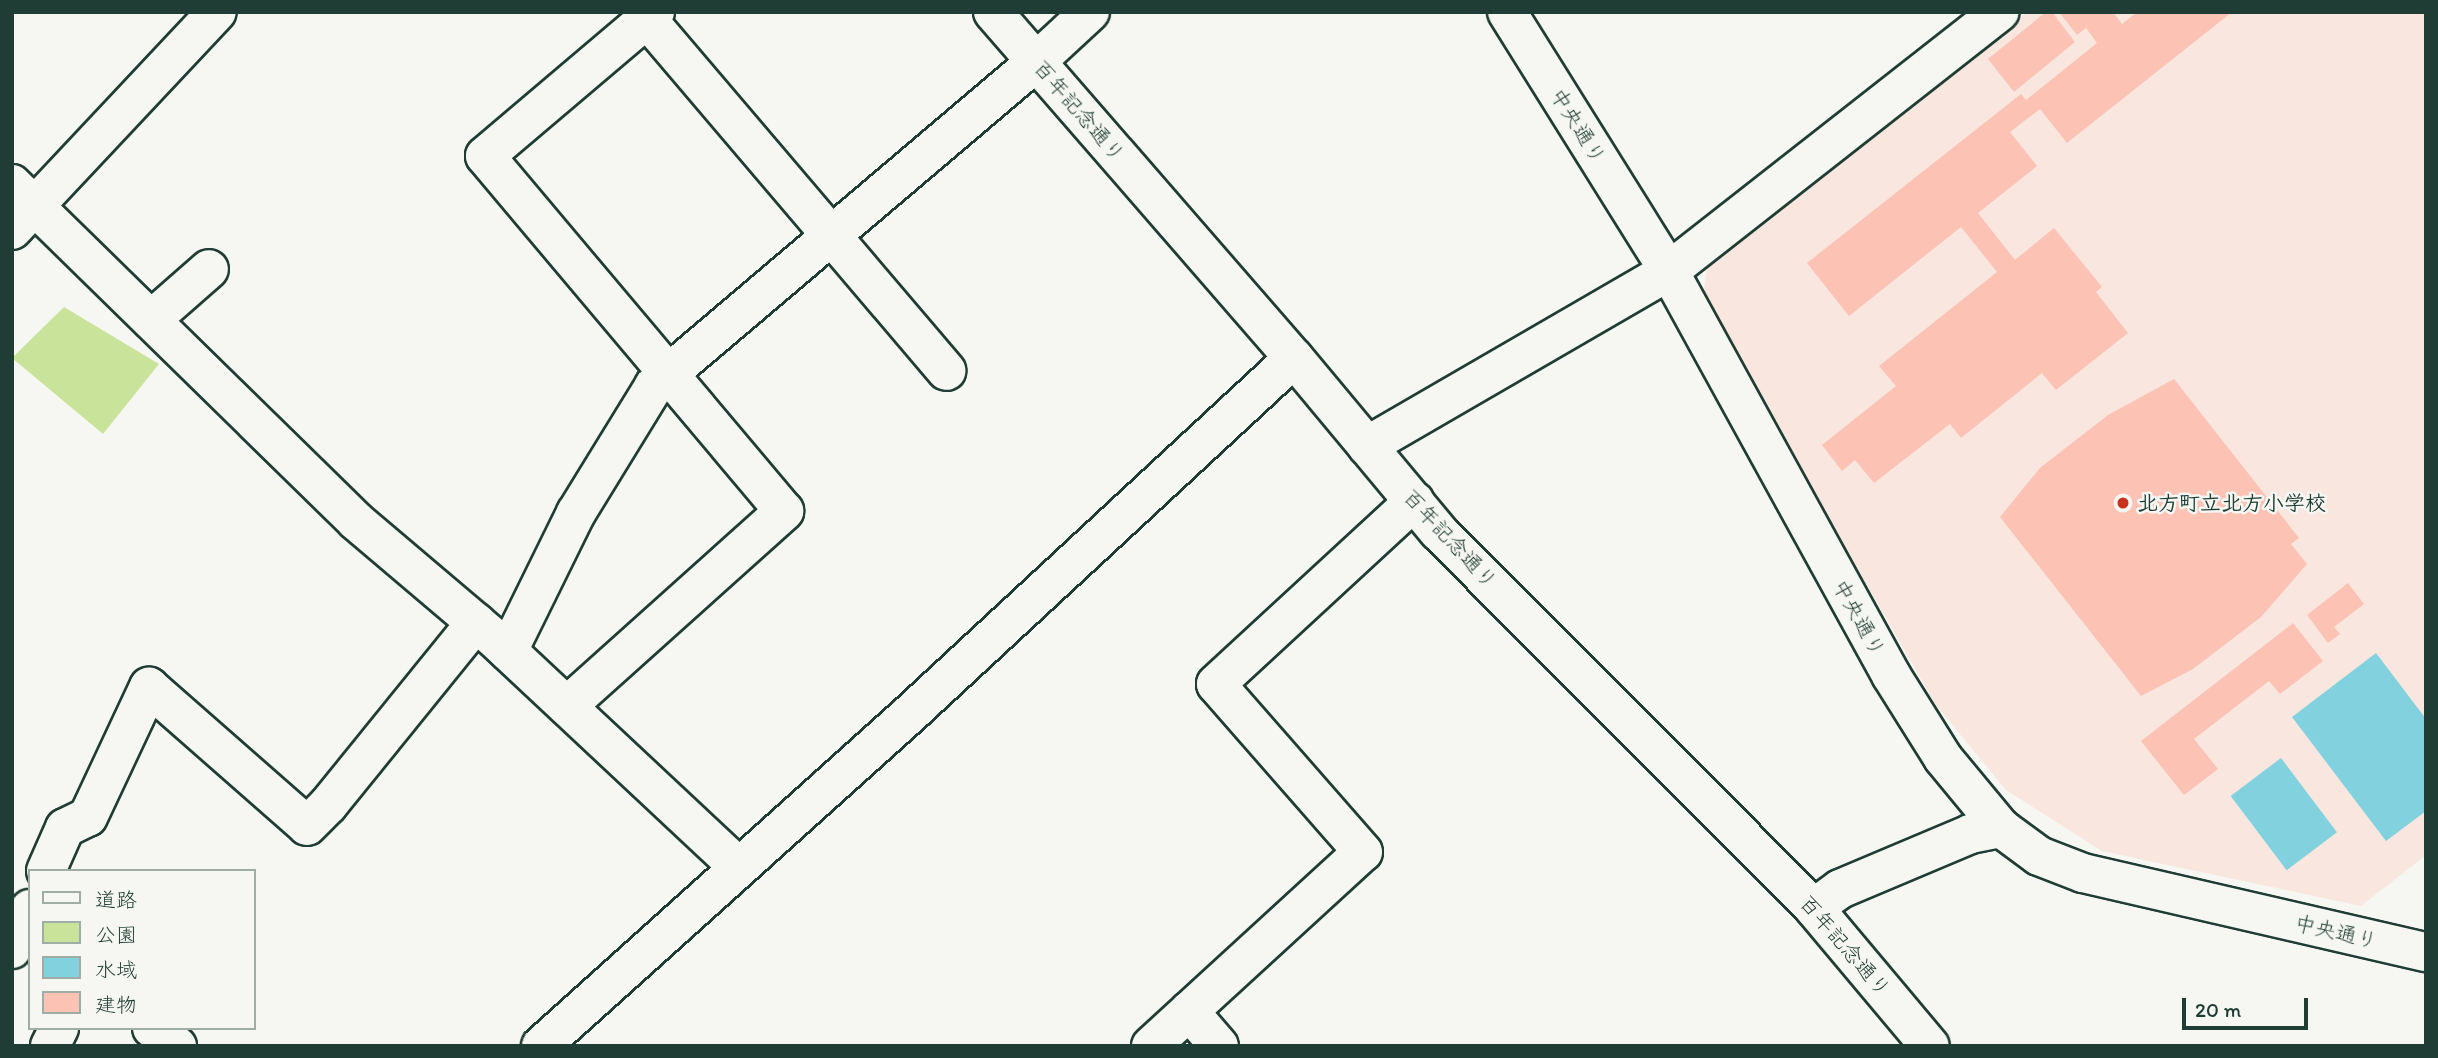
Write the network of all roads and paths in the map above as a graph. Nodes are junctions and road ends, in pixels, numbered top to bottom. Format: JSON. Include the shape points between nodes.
{"nodes":[{"id":1,"x":218,"y":12,"type":"edge"},
{"id":2,"x":993,"y":12,"type":"edge"},
{"id":3,"x":1090,"y":12,"type":"edge"},
{"id":4,"x":1507,"y":12,"type":"edge"},
{"id":5,"x":1999,"y":12,"type":"edge"},
{"id":6,"x":651,"y":16,"type":"edge"},
{"id":7,"x":1037,"y":61,"type":"junction"},
{"id":8,"x":20,"y":207,"type":"edge"},
{"id":9,"x":832,"y":236,"type":"junction"},
{"id":10,"x":209,"y":269,"type":"dead end"},
{"id":11,"x":1669,"y":271,"type":"junction"},
{"id":12,"x":151,"y":320,"type":"junction"},
{"id":13,"x":1294,"y":358,"type":"junction"},
{"id":14,"x":947,"y":372,"type":"dead end"},
{"id":15,"x":667,"y":374,"type":"junction"},
{"id":16,"x":1367,"y":446,"type":"junction"},
{"id":17,"x":1413,"y":501,"type":"junction"},
{"id":18,"x":476,"y":622,"type":"junction"},
{"id":19,"x":508,"y":651,"type":"junction"},
{"id":20,"x":568,"y":706,"type":"junction"},
{"id":21,"x":2001,"y":828,"type":"junction"},
{"id":22,"x":737,"y":866,"type":"junction"},
{"id":23,"x":47,"y":869,"type":"edge"},
{"id":24,"x":1814,"y":908,"type":"junction"},
{"id":25,"x":28,"y":914,"type":"edge"},
{"id":26,"x":12,"y":950,"type":"edge"},
{"id":27,"x":2426,"y":952,"type":"edge"},
{"id":28,"x":28,"y":959,"type":"edge"},
{"id":29,"x":1189,"y":1011,"type":"junction"},
{"id":30,"x":58,"y":1030,"type":"edge"},
{"id":31,"x":155,"y":1030,"type":"edge"},
{"id":32,"x":544,"y":1045,"type":"edge"},
{"id":33,"x":50,"y":1046,"type":"edge"},
{"id":34,"x":177,"y":1046,"type":"edge"},
{"id":35,"x":1151,"y":1046,"type":"edge"},
{"id":36,"x":1219,"y":1046,"type":"edge"},
{"id":37,"x":1930,"y":1046,"type":"edge"}],
"edges":[{"from":1,"to":8,"type":"street"},
{"from":2,"to":7,"type":"street","name":"百年記念通り"},
{"from":3,"to":7,"type":"street"},
{"from":4,"to":11,"type":"street","name":"中央通り"},
{"from":5,"to":11,"type":"street"},
{"from":6,"to":9,"type":"street"},
{"from":6,"to":15,"type":"street","via":[[485,156]]},
{"from":7,"to":9,"type":"street"},
{"from":7,"to":13,"type":"street","name":"百年記念通り"},
{"from":8,"to":12,"type":"street"},
{"from":9,"to":14,"type":"street"},
{"from":9,"to":15,"type":"street"},
{"from":10,"to":12,"type":"street"},
{"from":11,"to":16,"type":"street"},
{"from":11,"to":21,"type":"street","name":"中央通り","via":[[1891,676],[1943,758]]},
{"from":12,"to":18,"type":"street","via":[[356,521]]},
{"from":13,"to":16,"type":"street","name":"百年記念通り"},
{"from":13,"to":22,"type":"street"},
{"from":15,"to":19,"type":"street","via":[[654,386],[576,513]]},
{"from":15,"to":20,"type":"street","via":[[784,511]]},
{"from":16,"to":17,"type":"street","name":"百年記念通り"},
{"from":17,"to":24,"type":"street","name":"百年記念通り"},
{"from":17,"to":29,"type":"street","via":[[1216,684],[1363,852]]},
{"from":18,"to":19,"type":"street"},
{"from":18,"to":23,"type":"street","via":[[307,826],[149,687],[88,817],[65,828]]},
{"from":19,"to":20,"type":"street"},
{"from":20,"to":22,"type":"street"},
{"from":21,"to":24,"type":"street","via":[[1970,834],[1852,884]]},
{"from":21,"to":27,"type":"street","name":"中央通り","via":[[2039,856],[2083,873]]},
{"from":22,"to":32,"type":"street"},
{"from":24,"to":37,"type":"street","name":"百年記念通り"},
{"from":25,"to":26,"type":"street"},
{"from":26,"to":28,"type":"street"},
{"from":29,"to":35,"type":"street"},
{"from":29,"to":36,"type":"street"},
{"from":30,"to":33,"type":"street"},
{"from":31,"to":34,"type":"street"}]}
